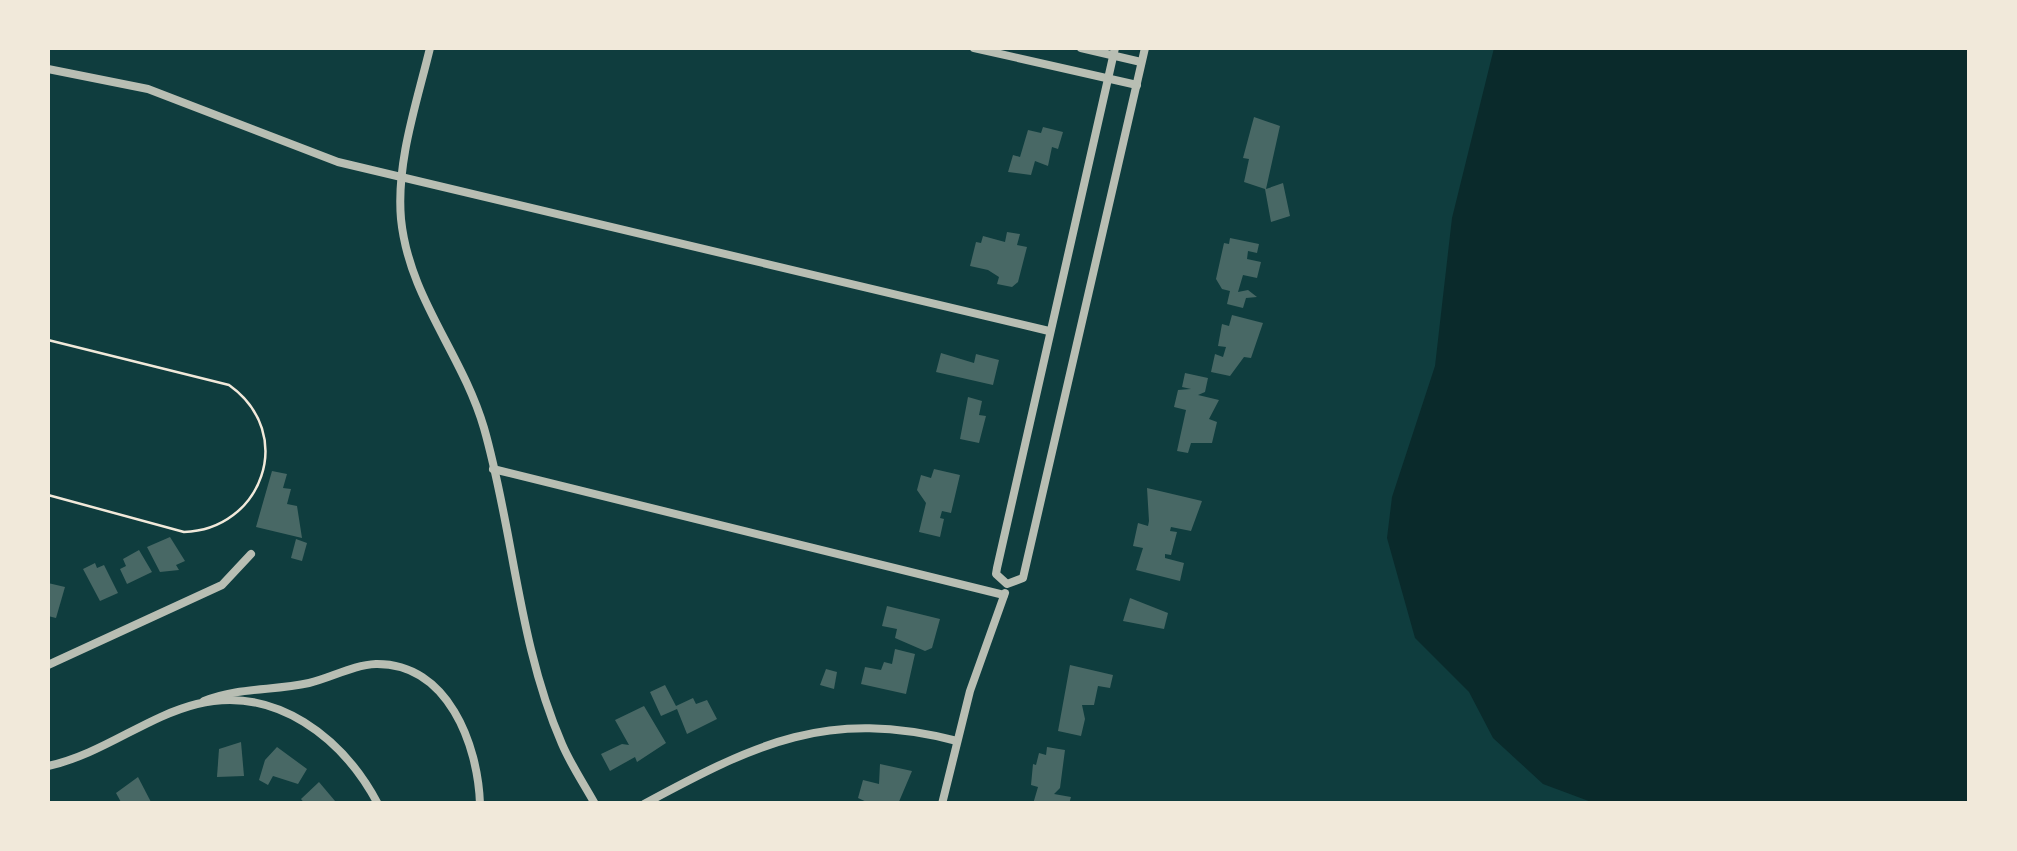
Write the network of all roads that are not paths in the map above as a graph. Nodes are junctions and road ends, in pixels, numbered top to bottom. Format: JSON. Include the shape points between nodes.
{"nodes":[{"id":1,"x":430,"y":48,"type":"edge"},
{"id":2,"x":974,"y":48,"type":"edge"},
{"id":3,"x":1081,"y":48,"type":"edge"},
{"id":4,"x":1144,"y":48,"type":"edge"},
{"id":5,"x":1114,"y":51,"type":"edge"},
{"id":6,"x":1141,"y":62,"type":"junction"},
{"id":7,"x":48,"y":69,"type":"edge"},
{"id":8,"x":1107,"y":78,"type":"junction"},
{"id":9,"x":1137,"y":85,"type":"junction"},
{"id":10,"x":402,"y":177,"type":"junction"},
{"id":11,"x":1049,"y":331,"type":"junction"},
{"id":12,"x":493,"y":469,"type":"junction"},
{"id":13,"x":251,"y":554,"type":"dead end"},
{"id":14,"x":1007,"y":584,"type":"junction"},
{"id":15,"x":1004,"y":595,"type":"junction"},
{"id":16,"x":48,"y":666,"type":"edge"},
{"id":17,"x":198,"y":703,"type":"junction"},
{"id":18,"x":957,"y":741,"type":"junction"},
{"id":19,"x":48,"y":766,"type":"edge"},
{"id":20,"x":378,"y":804,"type":"edge"},
{"id":21,"x":480,"y":804,"type":"edge"},
{"id":22,"x":596,"y":804,"type":"edge"},
{"id":23,"x":644,"y":804,"type":"edge"},
{"id":24,"x":942,"y":804,"type":"edge"}],
"edges":[{"from":1,"to":10,"type":"street"},
{"from":2,"to":8,"type":"street"},
{"from":3,"to":5,"type":"street"},
{"from":4,"to":6,"type":"street"},
{"from":5,"to":6,"type":"street"},
{"from":5,"to":8,"type":"street"},
{"from":6,"to":9,"type":"street"},
{"from":7,"to":10,"type":"street","via":[[148,89],[328,158]]},
{"from":8,"to":9,"type":"street"},
{"from":8,"to":11,"type":"street"},
{"from":9,"to":14,"type":"street","via":[[1023,578]]},
{"from":10,"to":11,"type":"street"},
{"from":10,"to":12,"type":"street","via":[[412,279],[461,370]]},
{"from":11,"to":14,"type":"street","via":[[996,574]]},
{"from":12,"to":15,"type":"street"},
{"from":12,"to":22,"type":"street","via":[[534,658],[563,746]]},
{"from":13,"to":16,"type":"street","via":[[222,585]]},
{"from":14,"to":15,"type":"street"},
{"from":15,"to":18,"type":"street"},
{"from":17,"to":19,"type":"street","via":[[90,754]]},
{"from":17,"to":20,"type":"street","via":[[258,704],[296,716],[332,741]]},
{"from":17,"to":21,"type":"street","via":[[372,664],[405,668],[457,714],[473,750]]},
{"from":18,"to":23,"type":"street","via":[[881,726],[812,732],[733,758]]},
{"from":18,"to":24,"type":"street"}]}
